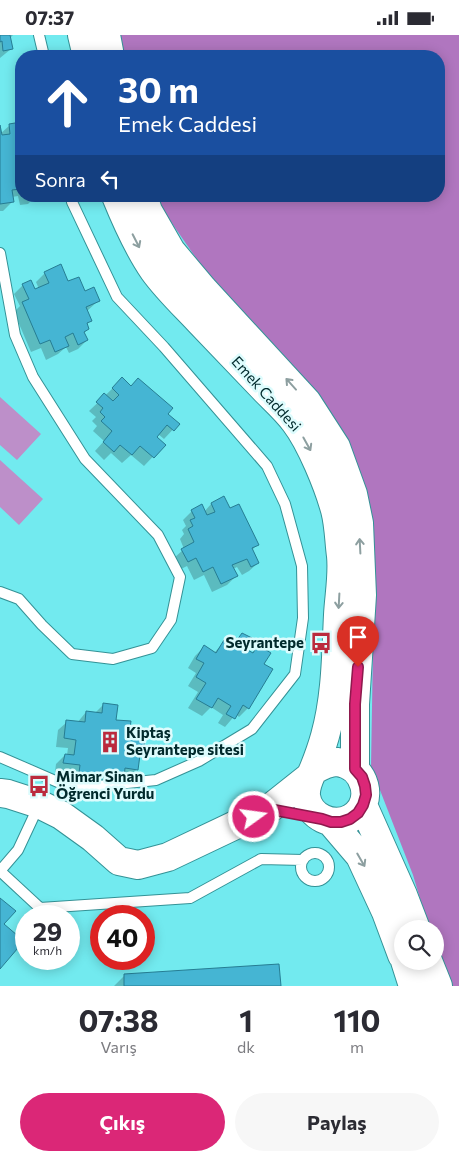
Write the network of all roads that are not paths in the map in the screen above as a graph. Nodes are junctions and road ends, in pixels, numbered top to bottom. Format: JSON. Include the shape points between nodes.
{"nodes":[{"id":1,"x":39,"y":35,"type":"edge"},
{"id":2,"x":82,"y":35,"type":"edge"},
{"id":3,"x":106,"y":35,"type":"edge"},
{"id":4,"x":43,"y":50,"type":"edge"},
{"id":5,"x":85,"y":50,"type":"edge"},
{"id":6,"x":109,"y":50,"type":"edge"},
{"id":7,"x":72,"y":202,"type":"edge"},
{"id":8,"x":119,"y":202,"type":"edge"},
{"id":9,"x":145,"y":202,"type":"edge"},
{"id":10,"x":0,"y":253,"type":"edge"},
{"id":11,"x":0,"y":592,"type":"edge"},
{"id":12,"x":0,"y":757,"type":"edge"},
{"id":13,"x":355,"y":769,"type":"junction"},
{"id":14,"x":311,"y":774,"type":"junction"},
{"id":15,"x":0,"y":793,"type":"edge"},
{"id":16,"x":39,"y":804,"type":"junction"},
{"id":17,"x":363,"y":805,"type":"junction"},
{"id":18,"x":269,"y":809,"type":"junction"},
{"id":19,"x":326,"y":820,"type":"junction"},
{"id":20,"x":303,"y":860,"type":"dead end"},
{"id":21,"x":413,"y":920,"type":"edge"},
{"id":22,"x":394,"y":934,"type":"edge"},
{"id":23,"x":407,"y":970,"type":"edge"},
{"id":24,"x":432,"y":970,"type":"edge"},
{"id":25,"x":413,"y":986,"type":"edge"},
{"id":26,"x":438,"y":986,"type":"edge"}],
"edges":[{"from":1,"to":4,"type":"lane"},
{"from":2,"to":5,"type":"street"},
{"from":3,"to":6,"type":"street"},
{"from":7,"to":12,"type":"lane","via":[[117,297],[267,466],[285,504],[302,566],[303,617],[295,674],[252,729],[200,761],[156,781],[98,786],[60,783]]},
{"from":8,"to":14,"type":"street","name":"Emek Caddesi","one_way":true,"via":[[136,243],[156,273],[296,422],[315,458],[335,511],[341,560],[336,669],[325,735]]},
{"from":13,"to":9,"type":"street","name":"Emek Caddesi","one_way":true,"via":[[355,704],[362,595],[359,523],[353,494],[336,447],[307,401],[202,289],[171,251]]},
{"from":10,"to":11,"type":"lane","via":[[15,335],[33,377],[85,459],[158,535],[180,577],[171,620],[152,648],[112,659],[72,654],[19,599]]},
{"from":13,"to":14,"type":"street","via":[[337,762]]},
{"from":13,"to":17,"type":"street","name":"Emek Caddesi","via":[[365,786]]},
{"from":14,"to":18,"type":"street"},
{"from":14,"to":19,"type":"street","name":"Emek Caddesi","via":[[306,795],[308,804],[314,813]]},
{"from":15,"to":16,"type":"street"},
{"from":16,"to":18,"type":"street","via":[[61,815],[119,861],[138,865],[168,857]]},
{"from":16,"to":20,"type":"lane","via":[[18,850],[0,871],[40,908],[190,897],[261,859]]},
{"from":17,"to":19,"type":"street","via":[[350,819],[341,822]]},
{"from":17,"to":21,"type":"street","name":"Emek Caddesi"},
{"from":18,"to":19,"type":"street"},
{"from":19,"to":22,"type":"street","name":"Emek Caddesi","one_way":true,"via":[[360,856]]},
{"from":23,"to":25,"type":"street"},
{"from":24,"to":26,"type":"street"}]}
